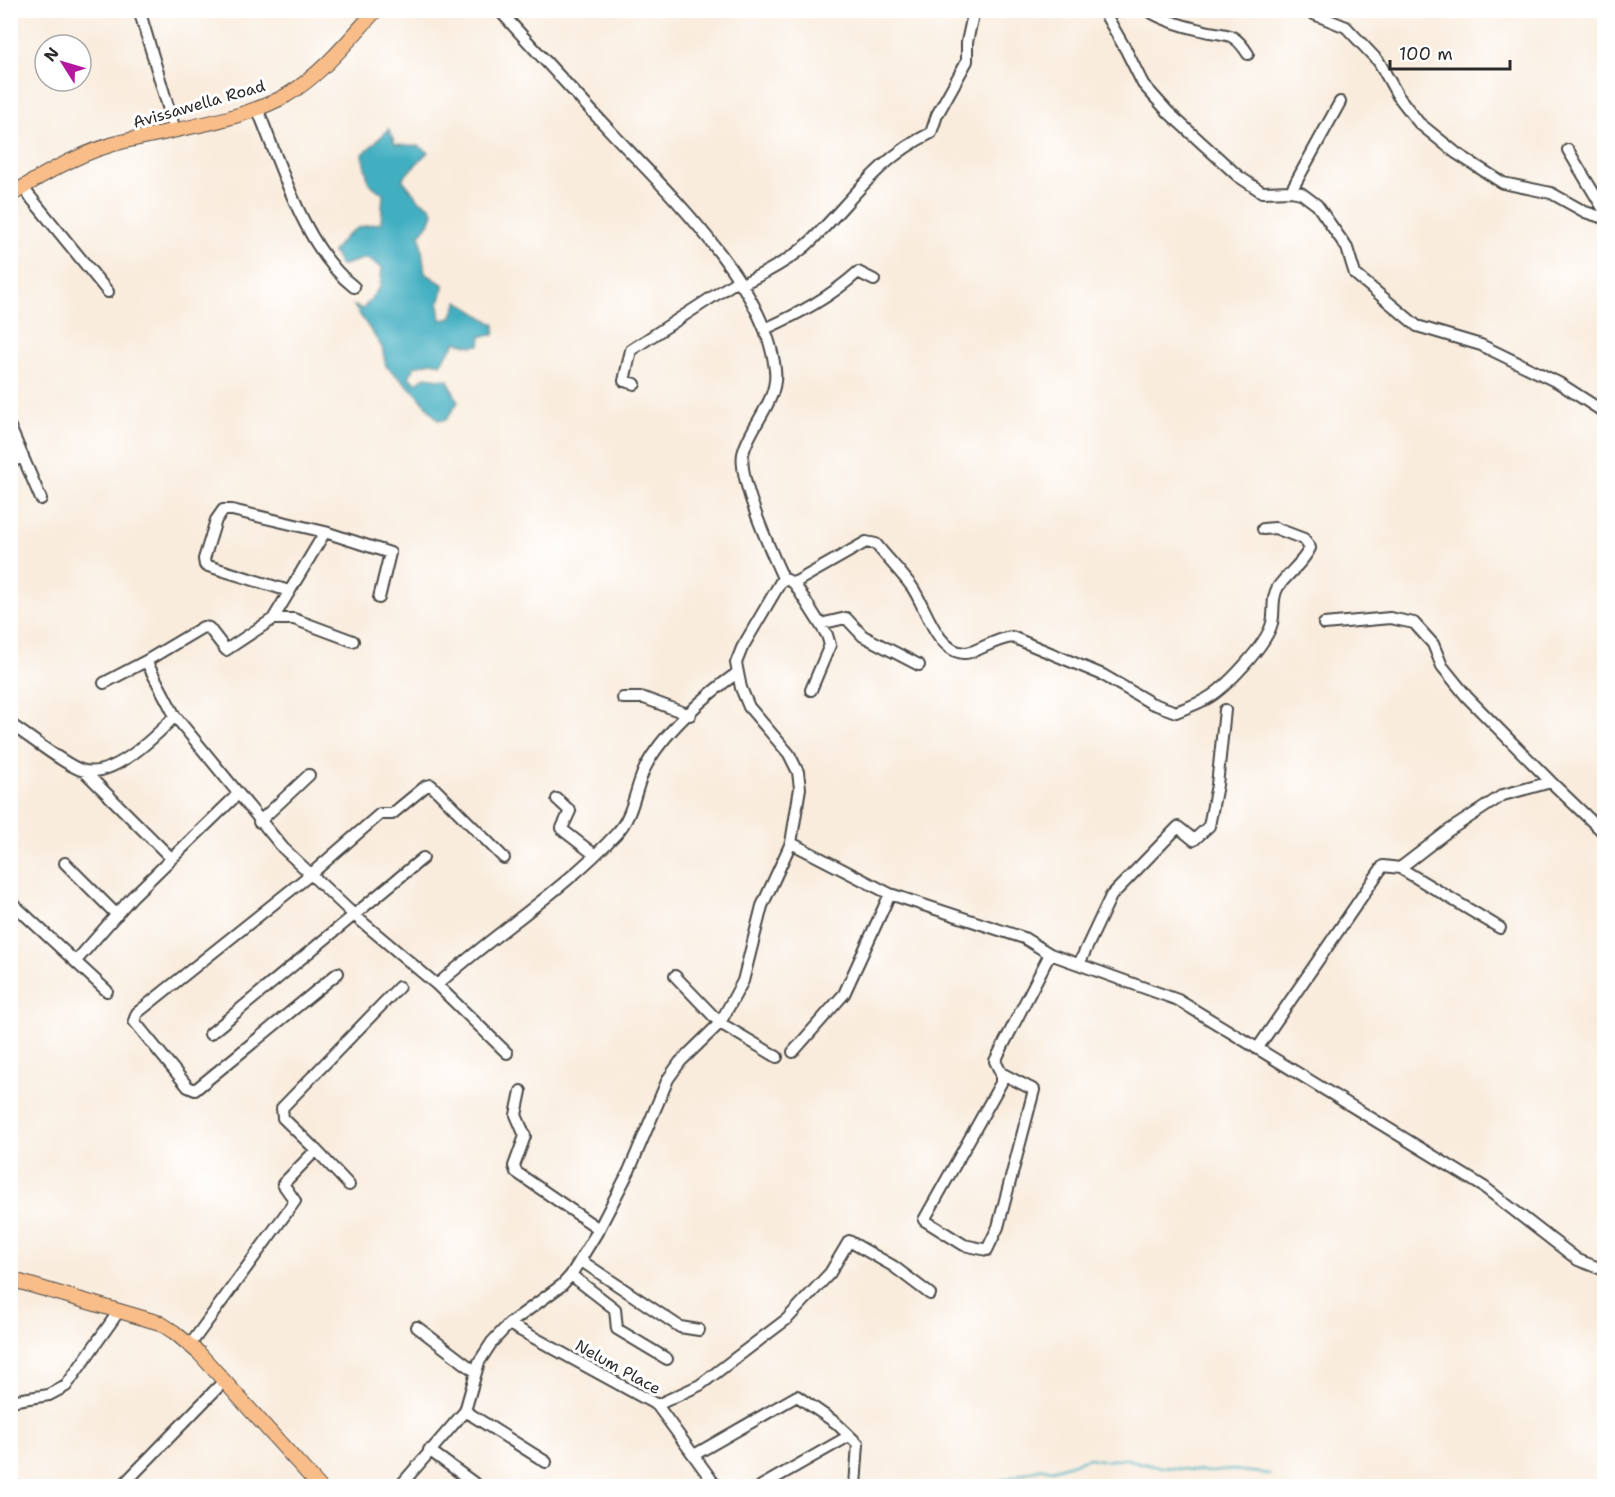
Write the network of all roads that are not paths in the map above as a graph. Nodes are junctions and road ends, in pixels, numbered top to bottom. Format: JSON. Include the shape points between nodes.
{"nodes":[{"id":1,"x":376,"y":10,"type":"edge"},
{"id":2,"x":499,"y":10,"type":"edge"},
{"id":3,"x":974,"y":10,"type":"edge"},
{"id":4,"x":1103,"y":10,"type":"edge"},
{"id":5,"x":1147,"y":10,"type":"edge"},
{"id":6,"x":1304,"y":10,"type":"edge"},
{"id":7,"x":140,"y":13,"type":"dead end"},
{"id":8,"x":1248,"y":54,"type":"dead end"},
{"id":9,"x":1340,"y":102,"type":"dead end"},
{"id":10,"x":257,"y":108,"type":"junction"},
{"id":11,"x":175,"y":130,"type":"junction"},
{"id":12,"x":1568,"y":150,"type":"dead end"},
{"id":13,"x":22,"y":188,"type":"junction"},
{"id":14,"x":1291,"y":190,"type":"junction"},
{"id":15,"x":10,"y":196,"type":"edge"},
{"id":16,"x":1605,"y":210,"type":"edge"},
{"id":17,"x":1605,"y":218,"type":"edge"},
{"id":18,"x":874,"y":280,"type":"dead end"},
{"id":19,"x":739,"y":283,"type":"junction"},
{"id":20,"x":354,"y":287,"type":"dead end"},
{"id":21,"x":108,"y":292,"type":"dead end"},
{"id":22,"x":765,"y":329,"type":"junction"},
{"id":23,"x":635,"y":384,"type":"dead end"},
{"id":24,"x":1605,"y":412,"type":"edge"},
{"id":25,"x":10,"y":427,"type":"edge"},
{"id":26,"x":23,"y":456,"type":"junction"},
{"id":27,"x":10,"y":463,"type":"edge"},
{"id":28,"x":41,"y":499,"type":"dead end"},
{"id":29,"x":1263,"y":529,"type":"dead end"},
{"id":30,"x":325,"y":532,"type":"junction"},
{"id":31,"x":783,"y":578,"type":"junction"},
{"id":32,"x":795,"y":583,"type":"junction"},
{"id":33,"x":289,"y":591,"type":"junction"},
{"id":34,"x":379,"y":598,"type":"dead end"},
{"id":35,"x":273,"y":619,"type":"junction"},
{"id":36,"x":820,"y":624,"type":"junction"},
{"id":37,"x":1324,"y":624,"type":"dead end"},
{"id":38,"x":353,"y":641,"type":"dead end"},
{"id":39,"x":146,"y":661,"type":"junction"},
{"id":40,"x":919,"y":665,"type":"dead end"},
{"id":41,"x":737,"y":673,"type":"junction"},
{"id":42,"x":104,"y":683,"type":"dead end"},
{"id":43,"x":811,"y":690,"type":"dead end"},
{"id":44,"x":623,"y":698,"type":"dead end"},
{"id":45,"x":1224,"y":710,"type":"dead end"},
{"id":46,"x":690,"y":714,"type":"junction"},
{"id":47,"x":175,"y":716,"type":"junction"},
{"id":48,"x":10,"y":724,"type":"edge"},
{"id":49,"x":84,"y":771,"type":"junction"},
{"id":50,"x":309,"y":775,"type":"dead end"},
{"id":51,"x":1551,"y":783,"type":"junction"},
{"id":52,"x":238,"y":794,"type":"junction"},
{"id":53,"x":557,"y":800,"type":"dead end"},
{"id":54,"x":259,"y":822,"type":"junction"},
{"id":55,"x":1605,"y":833,"type":"edge"},
{"id":56,"x":791,"y":843,"type":"junction"},
{"id":57,"x":595,"y":855,"type":"junction"},
{"id":58,"x":171,"y":858,"type":"junction"},
{"id":59,"x":423,"y":858,"type":"dead end"},
{"id":60,"x":504,"y":858,"type":"dead end"},
{"id":61,"x":65,"y":863,"type":"dead end"},
{"id":62,"x":1400,"y":868,"type":"junction"},
{"id":63,"x":310,"y":874,"type":"junction"},
{"id":64,"x":890,"y":894,"type":"junction"},
{"id":65,"x":10,"y":901,"type":"edge"},
{"id":66,"x":117,"y":915,"type":"junction"},
{"id":67,"x":354,"y":915,"type":"junction"},
{"id":68,"x":1500,"y":928,"type":"dead end"},
{"id":69,"x":1050,"y":954,"type":"junction"},
{"id":70,"x":76,"y":961,"type":"junction"},
{"id":71,"x":1078,"y":964,"type":"junction"},
{"id":72,"x":338,"y":973,"type":"dead end"},
{"id":73,"x":675,"y":976,"type":"dead end"},
{"id":74,"x":437,"y":985,"type":"junction"},
{"id":75,"x":399,"y":987,"type":"dead end"},
{"id":76,"x":107,"y":991,"type":"dead end"},
{"id":77,"x":720,"y":1023,"type":"junction"},
{"id":78,"x":210,"y":1034,"type":"dead end"},
{"id":79,"x":1257,"y":1049,"type":"junction"},
{"id":80,"x":793,"y":1052,"type":"dead end"},
{"id":81,"x":507,"y":1053,"type":"dead end"},
{"id":82,"x":777,"y":1057,"type":"dead end"},
{"id":83,"x":1001,"y":1073,"type":"junction"},
{"id":84,"x":521,"y":1091,"type":"dead end"},
{"id":85,"x":316,"y":1150,"type":"junction"},
{"id":86,"x":349,"y":1185,"type":"dead end"},
{"id":87,"x":599,"y":1229,"type":"junction"},
{"id":88,"x":580,"y":1260,"type":"junction"},
{"id":89,"x":1605,"y":1270,"type":"edge"},
{"id":90,"x":570,"y":1275,"type":"junction"},
{"id":91,"x":10,"y":1279,"type":"edge"},
{"id":92,"x":930,"y":1293,"type":"dead end"},
{"id":93,"x":119,"y":1311,"type":"junction"},
{"id":94,"x":508,"y":1324,"type":"junction"},
{"id":95,"x":417,"y":1327,"type":"dead end"},
{"id":96,"x":699,"y":1330,"type":"dead end"},
{"id":97,"x":190,"y":1345,"type":"junction"},
{"id":98,"x":667,"y":1359,"type":"dead end"},
{"id":99,"x":476,"y":1372,"type":"junction"},
{"id":100,"x":224,"y":1381,"type":"junction"},
{"id":101,"x":10,"y":1401,"type":"edge"},
{"id":102,"x":657,"y":1405,"type":"junction"},
{"id":103,"x":465,"y":1411,"type":"junction"},
{"id":104,"x":849,"y":1436,"type":"junction"},
{"id":105,"x":429,"y":1450,"type":"junction"},
{"id":106,"x":694,"y":1455,"type":"junction"},
{"id":107,"x":546,"y":1462,"type":"dead end"},
{"id":108,"x":122,"y":1486,"type":"edge"},
{"id":109,"x":319,"y":1486,"type":"edge"},
{"id":110,"x":400,"y":1486,"type":"edge"},
{"id":111,"x":478,"y":1486,"type":"edge"},
{"id":112,"x":716,"y":1486,"type":"edge"},
{"id":113,"x":761,"y":1486,"type":"edge"},
{"id":114,"x":855,"y":1486,"type":"edge"}],
"edges":[{"from":1,"to":10,"type":"main road","name":"Avissawella Road","via":[[302,84]]},
{"from":2,"to":19,"type":"street","via":[[674,197]]},
{"from":3,"to":19,"type":"street","via":[[967,61],[931,133],[904,146],[810,243]]},
{"from":4,"to":14,"type":"street","via":[[1143,84],[1168,113],[1238,176],[1262,192]]},
{"from":5,"to":8,"type":"street","via":[[1203,31],[1226,32]]},
{"from":6,"to":17,"type":"street","via":[[1346,27],[1379,62],[1419,123],[1456,153],[1503,183],[1551,193]]},
{"from":7,"to":11,"type":"street"},
{"from":9,"to":14,"type":"street"},
{"from":10,"to":11,"type":"main road","name":"Avissawella Road"},
{"from":10,"to":20,"type":"street","via":[[313,237]]},
{"from":11,"to":13,"type":"main road","name":"Avissawella Road","via":[[87,153]]},
{"from":12,"to":16,"type":"street"},
{"from":13,"to":15,"type":"main road","name":"Avissawella Road"},
{"from":13,"to":21,"type":"street"},
{"from":14,"to":24,"type":"street","via":[[1317,205],[1331,223],[1347,248],[1354,274],[1417,326],[1480,345],[1559,383]]},
{"from":18,"to":22,"type":"street","via":[[858,272],[811,309]]},
{"from":19,"to":22,"type":"street"},
{"from":19,"to":23,"type":"street","via":[[631,350],[624,381]]},
{"from":22,"to":31,"type":"street","via":[[776,372],[773,390],[742,456],[745,478],[765,538]]},
{"from":25,"to":26,"type":"street"},
{"from":26,"to":27,"type":"street"},
{"from":26,"to":28,"type":"street"},
{"from":29,"to":32,"type":"street","via":[[1275,528],[1304,539],[1310,548],[1305,559],[1277,588],[1272,623],[1241,668],[1208,699],[1176,712],[1151,703],[1103,675],[1012,637],[998,638],[967,654],[955,652],[926,617],[913,588],[876,544],[866,542]]},
{"from":30,"to":33,"type":"street"},
{"from":30,"to":33,"type":"street","via":[[232,510],[219,514],[205,565]]},
{"from":30,"to":34,"type":"street","via":[[390,553]]},
{"from":31,"to":32,"type":"street"},
{"from":31,"to":41,"type":"street","via":[[742,648]]},
{"from":32,"to":36,"type":"street"},
{"from":33,"to":35,"type":"street"},
{"from":35,"to":38,"type":"street","via":[[294,619]]},
{"from":35,"to":39,"type":"street","via":[[226,650],[209,628],[202,627]]},
{"from":36,"to":40,"type":"street","via":[[846,618],[864,636]]},
{"from":36,"to":43,"type":"street","via":[[830,645]]},
{"from":37,"to":51,"type":"street","via":[[1390,618],[1414,623],[1433,644],[1442,666],[1467,697]]},
{"from":39,"to":42,"type":"street"},
{"from":39,"to":47,"type":"street"},
{"from":41,"to":46,"type":"street"},
{"from":41,"to":56,"type":"street","via":[[749,707],[789,754],[798,772],[800,788]]},
{"from":44,"to":46,"type":"street","via":[[652,700]]},
{"from":45,"to":71,"type":"street","via":[[1209,826],[1194,840],[1178,827],[1111,896]]},
{"from":46,"to":57,"type":"street","via":[[655,751],[623,826]]},
{"from":47,"to":49,"type":"street","via":[[134,755]]},
{"from":47,"to":52,"type":"street"},
{"from":48,"to":49,"type":"street"},
{"from":49,"to":58,"type":"street"},
{"from":50,"to":54,"type":"street"},
{"from":51,"to":55,"type":"street"},
{"from":51,"to":62,"type":"street","via":[[1503,795]]},
{"from":52,"to":54,"type":"street"},
{"from":52,"to":58,"type":"street"},
{"from":53,"to":57,"type":"street","via":[[570,811],[564,831]]},
{"from":54,"to":63,"type":"street"},
{"from":56,"to":64,"type":"street"},
{"from":56,"to":77,"type":"street","via":[[762,906],[743,981]]},
{"from":57,"to":74,"type":"street"},
{"from":58,"to":66,"type":"street"},
{"from":59,"to":67,"type":"street"},
{"from":60,"to":63,"type":"street","via":[[431,785],[419,789],[392,814],[380,814]]},
{"from":61,"to":66,"type":"street"},
{"from":62,"to":68,"type":"street"},
{"from":62,"to":79,"type":"street","via":[[1383,866]]},
{"from":63,"to":67,"type":"street"},
{"from":63,"to":72,"type":"street","via":[[137,1013],[134,1022],[195,1090]]},
{"from":64,"to":69,"type":"street","via":[[1024,938]]},
{"from":64,"to":80,"type":"street","via":[[844,994]]},
{"from":65,"to":70,"type":"street"},
{"from":66,"to":70,"type":"street"},
{"from":67,"to":74,"type":"street"},
{"from":67,"to":78,"type":"street"},
{"from":69,"to":71,"type":"street"},
{"from":69,"to":83,"type":"street","via":[[995,1061]]},
{"from":70,"to":76,"type":"street"},
{"from":71,"to":79,"type":"street","via":[[1178,1000]]},
{"from":73,"to":77,"type":"street"},
{"from":74,"to":81,"type":"street"},
{"from":75,"to":85,"type":"street","via":[[282,1108],[283,1118]]},
{"from":77,"to":82,"type":"street"},
{"from":77,"to":87,"type":"street","via":[[668,1079],[629,1171]]},
{"from":79,"to":89,"type":"street","via":[[1484,1187],[1578,1260]]},
{"from":83,"to":83,"type":"street","via":[[1001,1083],[924,1220],[964,1245],[987,1250],[998,1227],[1034,1090]]},
{"from":84,"to":87,"type":"street","via":[[516,1115],[525,1136],[514,1166],[516,1172]]},
{"from":85,"to":86,"type":"street"},
{"from":85,"to":97,"type":"street","via":[[283,1184],[295,1201]]},
{"from":87,"to":88,"type":"street"},
{"from":88,"to":90,"type":"street"},
{"from":88,"to":96,"type":"street","via":[[680,1327]]},
{"from":90,"to":94,"type":"street"},
{"from":90,"to":98,"type":"street","via":[[615,1309],[617,1329]]},
{"from":91,"to":93,"type":"main road"},
{"from":92,"to":102,"type":"street","via":[[849,1241],[830,1273],[787,1319],[700,1385]]},
{"from":93,"to":97,"type":"main road","via":[[160,1323]]},
{"from":93,"to":101,"type":"street","via":[[66,1386],[49,1395]]},
{"from":94,"to":99,"type":"street","via":[[484,1353]]},
{"from":94,"to":102,"type":"street","name":"Nelum Place"},
{"from":95,"to":99,"type":"street"},
{"from":97,"to":100,"type":"main road"},
{"from":99,"to":103,"type":"street"},
{"from":100,"to":108,"type":"street"},
{"from":100,"to":109,"type":"main road"},
{"from":102,"to":106,"type":"street","name":"Nelum Place"},
{"from":103,"to":105,"type":"street"},
{"from":103,"to":107,"type":"street"},
{"from":104,"to":106,"type":"street","via":[[797,1396]]},
{"from":104,"to":113,"type":"street"},
{"from":104,"to":114,"type":"street","via":[[858,1444]]},
{"from":105,"to":110,"type":"street"},
{"from":105,"to":111,"type":"street"},
{"from":106,"to":112,"type":"street","name":"Nelum Place"}]}
